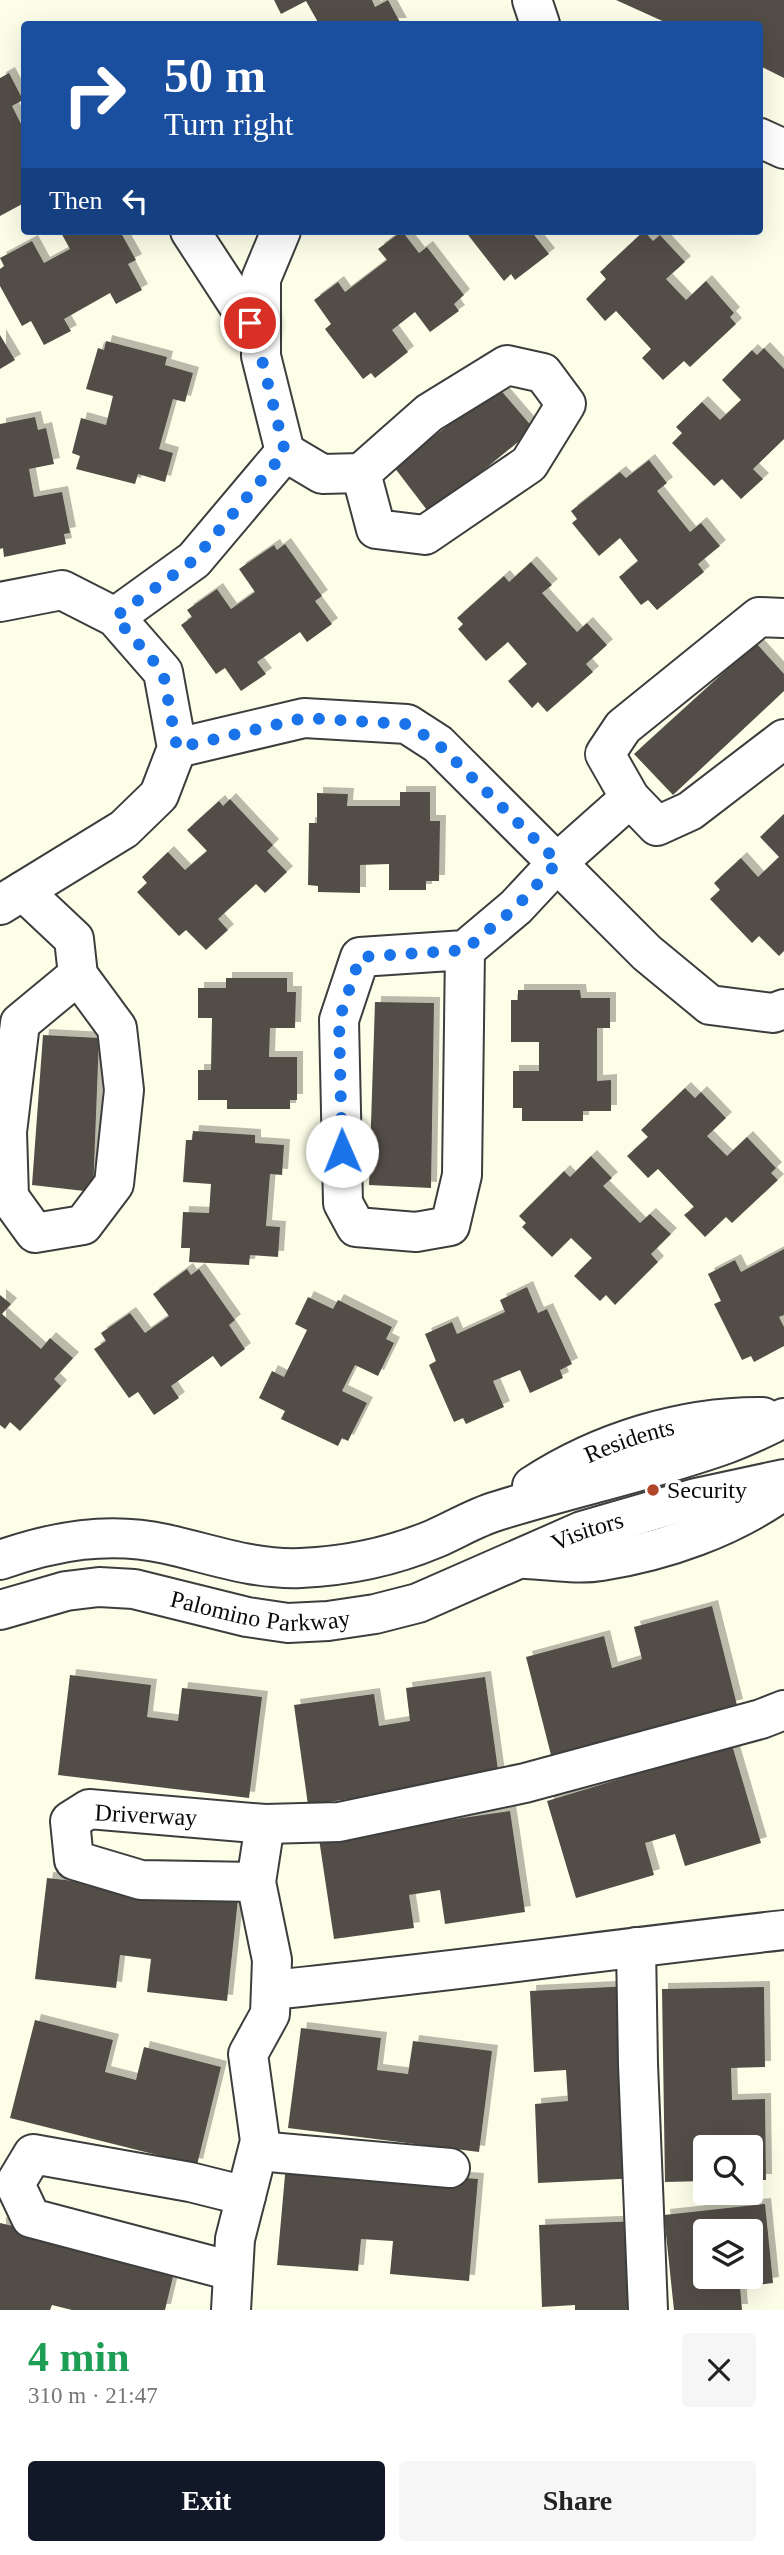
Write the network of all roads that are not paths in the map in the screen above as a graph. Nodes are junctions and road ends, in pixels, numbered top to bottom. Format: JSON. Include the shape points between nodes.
{"nodes":[{"id":1,"x":532,"y":0,"type":"edge"},
{"id":2,"x":539,"y":21,"type":"edge"},
{"id":3,"x":763,"y":139,"type":"edge"},
{"id":4,"x":784,"y":149,"type":"edge"},
{"id":5,"x":193,"y":235,"type":"edge"},
{"id":6,"x":279,"y":235,"type":"edge"},
{"id":7,"x":261,"y":340,"type":"junction"},
{"id":8,"x":285,"y":452,"type":"junction"},
{"id":9,"x":361,"y":474,"type":"junction"},
{"id":10,"x":0,"y":602,"type":"edge"},
{"id":11,"x":115,"y":617,"type":"junction"},
{"id":12,"x":784,"y":618,"type":"edge"},
{"id":13,"x":784,"y":739,"type":"edge"},
{"id":14,"x":177,"y":748,"type":"junction"},
{"id":15,"x":630,"y":798,"type":"junction"},
{"id":16,"x":558,"y":862,"type":"junction"},
{"id":17,"x":12,"y":898,"type":"edge"},
{"id":18,"x":465,"y":950,"type":"junction"},
{"id":19,"x":78,"y":975,"type":"junction"},
{"id":20,"x":780,"y":1019,"type":"edge"},
{"id":21,"x":784,"y":1418,"type":"edge"},
{"id":22,"x":784,"y":1479,"type":"edge"},
{"id":23,"x":784,"y":1490,"type":"edge"},
{"id":24,"x":493,"y":1512,"type":"joint"},
{"id":25,"x":514,"y":1559,"type":"junction"},
{"id":26,"x":0,"y":1560,"type":"edge"},
{"id":27,"x":0,"y":1610,"type":"edge"},
{"id":28,"x":776,"y":1723,"type":"edge"},
{"id":29,"x":265,"y":1824,"type":"junction"},
{"id":30,"x":256,"y":1882,"type":"junction"},
{"id":31,"x":784,"y":1930,"type":"edge"},
{"id":32,"x":636,"y":1947,"type":"junction"},
{"id":33,"x":271,"y":1990,"type":"junction"},
{"id":34,"x":258,"y":2151,"type":"junction"},
{"id":35,"x":450,"y":2168,"type":"dead end"},
{"id":36,"x":246,"y":2196,"type":"junction"},
{"id":37,"x":233,"y":2271,"type":"junction"},
{"id":38,"x":231,"y":2310,"type":"edge"},
{"id":39,"x":649,"y":2310,"type":"edge"}],
"edges":[{"from":1,"to":2,"type":"street"},
{"from":3,"to":4,"type":"street"},
{"from":5,"to":7,"type":"street"},
{"from":6,"to":7,"type":"street","via":[[261,279]]},
{"from":7,"to":8,"type":"street"},
{"from":8,"to":9,"type":"street","via":[[323,474]]},
{"from":8,"to":11,"type":"street","via":[[194,560]]},
{"from":9,"to":9,"type":"street","via":[[429,413],[507,365],[543,373],[566,404],[529,464],[425,535],[376,529]]},
{"from":10,"to":11,"type":"street","via":[[62,590]]},
{"from":11,"to":14,"type":"street","via":[[163,672]]},
{"from":12,"to":15,"type":"street","via":[[759,617],[623,727],[605,754]]},
{"from":13,"to":15,"type":"street","via":[[690,811],[657,826]]},
{"from":14,"to":16,"type":"street","via":[[304,718],[407,724],[438,744]]},
{"from":14,"to":17,"type":"street","via":[[159,795],[124,829]]},
{"from":15,"to":16,"type":"street"},
{"from":16,"to":18,"type":"street","via":[[516,907]]},
{"from":16,"to":20,"type":"street","via":[[647,953],[710,1005]]},
{"from":17,"to":19,"type":"street","via":[[74,939]]},
{"from":18,"to":18,"type":"street","via":[[462,1175],[450,1226],[416,1232],[356,1227],[343,1203],[339,1020],[360,957]]},
{"from":19,"to":19,"type":"street","via":[[117,1028],[124,1090],[114,1184],[83,1225],[35,1233],[9,1197],[7,1132],[20,1023]]},
{"from":21,"to":24,"type":"street","name":"Visitors","via":[[677,1460]]},
{"from":22,"to":25,"type":"street","name":"Visitors","via":[[696,1498],[582,1531]]},
{"from":23,"to":25,"type":"street","via":[[715,1530],[651,1549],[599,1562]]},
{"from":24,"to":26,"type":"street","name":"Palomino Parkway","via":[[432,1540],[349,1565],[254,1566],[131,1538],[52,1543]]},
{"from":25,"to":27,"type":"street","name":"Palomino Parkway","via":[[418,1603],[328,1621],[247,1617],[134,1588],[66,1591]]},
{"from":28,"to":29,"type":"street","via":[[339,1822]]},
{"from":29,"to":30,"type":"street"},
{"from":29,"to":30,"type":"street","name":"Driverway","via":[[89,1809],[70,1821],[74,1860],[141,1880]]},
{"from":30,"to":33,"type":"street","via":[[272,1960]]},
{"from":31,"to":32,"type":"street"},
{"from":32,"to":33,"type":"street"},
{"from":32,"to":39,"type":"street"},
{"from":33,"to":34,"type":"street","via":[[270,2014],[248,2054]]},
{"from":34,"to":35,"type":"street"},
{"from":34,"to":36,"type":"street"},
{"from":36,"to":37,"type":"street","via":[[234,2239]]},
{"from":36,"to":37,"type":"street","via":[[33,2154],[15,2184],[31,2218]]},
{"from":37,"to":38,"type":"street"}]}
